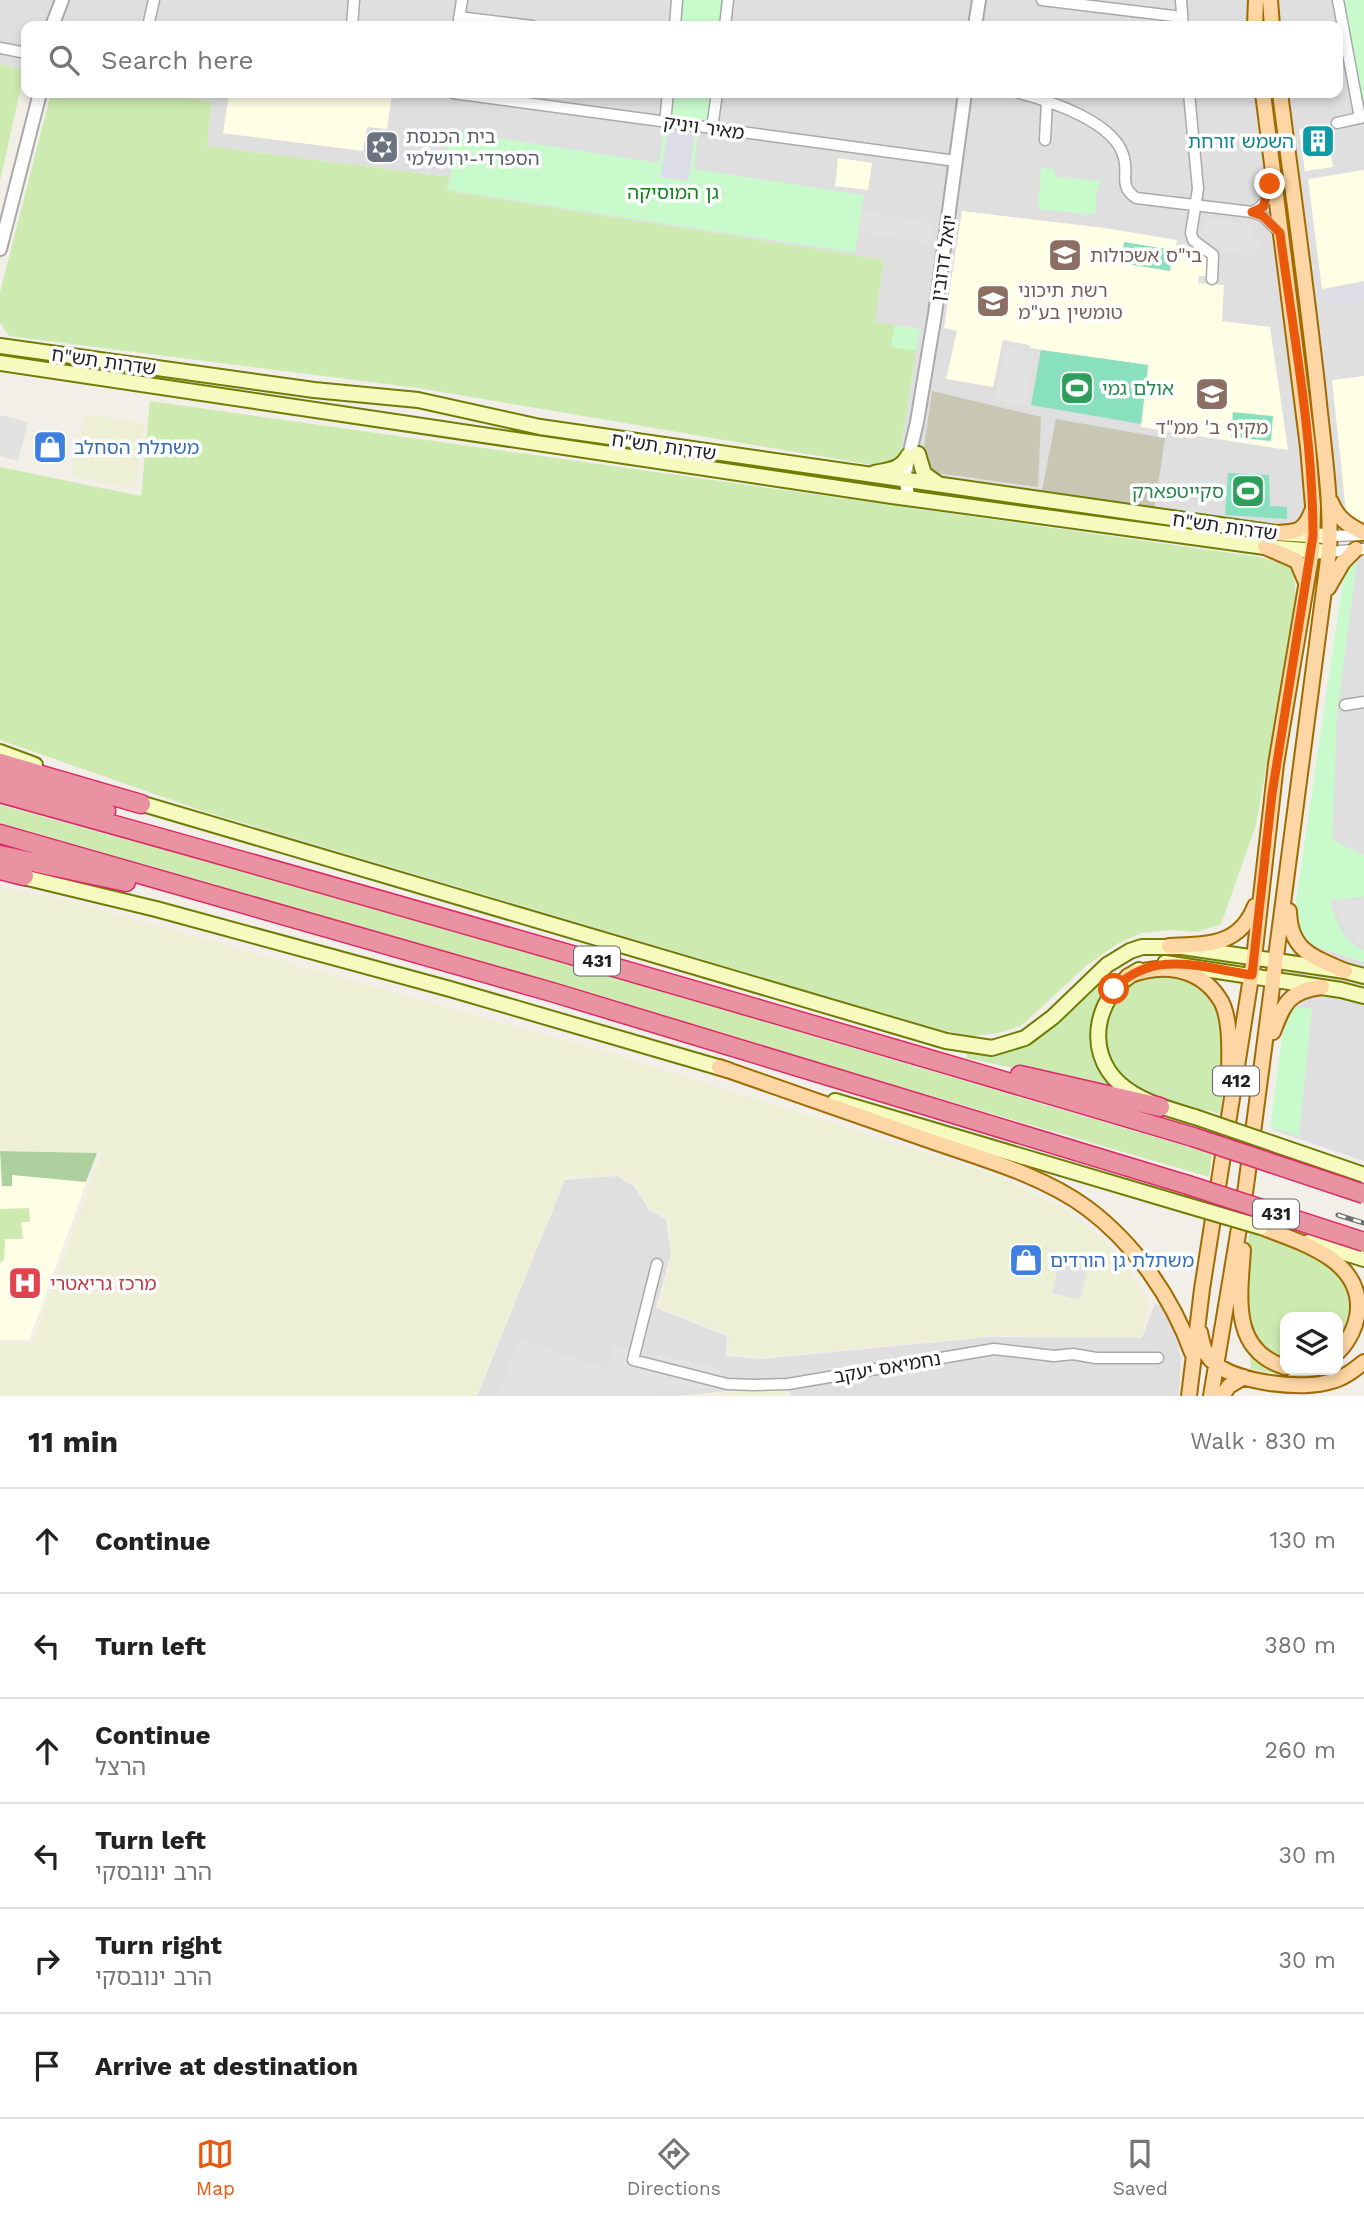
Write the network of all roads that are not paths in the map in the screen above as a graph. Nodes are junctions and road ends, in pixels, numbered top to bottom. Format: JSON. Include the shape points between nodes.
{"nodes":[{"id":1,"x":64,"y":0,"type":"edge"},
{"id":2,"x":154,"y":0,"type":"edge"},
{"id":3,"x":354,"y":0,"type":"edge"},
{"id":4,"x":462,"y":0,"type":"edge"},
{"id":5,"x":677,"y":0,"type":"edge"},
{"id":6,"x":728,"y":0,"type":"edge"},
{"id":7,"x":979,"y":0,"type":"edge"},
{"id":8,"x":1042,"y":0,"type":"edge"},
{"id":9,"x":1181,"y":0,"type":"edge"},
{"id":10,"x":1256,"y":0,"type":"edge"},
{"id":11,"x":1270,"y":0,"type":"edge"},
{"id":12,"x":1338,"y":0,"type":"edge"},
{"id":13,"x":54,"y":21,"type":"edge"},
{"id":14,"x":61,"y":21,"type":"edge"},
{"id":15,"x":149,"y":21,"type":"edge"},
{"id":16,"x":352,"y":21,"type":"edge"},
{"id":17,"x":458,"y":21,"type":"edge"},
{"id":18,"x":675,"y":21,"type":"edge"},
{"id":19,"x":725,"y":21,"type":"edge"},
{"id":20,"x":976,"y":21,"type":"edge"},
{"id":21,"x":1177,"y":21,"type":"edge"},
{"id":22,"x":1183,"y":21,"type":"edge"},
{"id":23,"x":1255,"y":21,"type":"edge"},
{"id":24,"x":1272,"y":21,"type":"edge"},
{"id":25,"x":1342,"y":21,"type":"edge"},
{"id":26,"x":1343,"y":24,"type":"edge"},
{"id":27,"x":0,"y":48,"type":"edge"},
{"id":28,"x":21,"y":52,"type":"edge"},
{"id":29,"x":37,"y":98,"type":"edge"},
{"id":30,"x":490,"y":98,"type":"edge"},
{"id":31,"x":667,"y":98,"type":"edge"},
{"id":32,"x":716,"y":98,"type":"edge"},
{"id":33,"x":964,"y":98,"type":"edge"},
{"id":34,"x":1039,"y":98,"type":"edge"},
{"id":35,"x":1189,"y":98,"type":"edge"},
{"id":36,"x":1264,"y":98,"type":"edge"},
{"id":37,"x":1281,"y":98,"type":"edge"},
{"id":38,"x":1047,"y":100,"type":"junction"},
{"id":39,"x":1362,"y":117,"type":"edge"},
{"id":40,"x":665,"y":122,"type":"junction"},
{"id":41,"x":1337,"y":123,"type":"dead end"},
{"id":42,"x":712,"y":128,"type":"junction"},
{"id":43,"x":1045,"y":140,"type":"dead end"},
{"id":44,"x":1270,"y":160,"type":"junction"},
{"id":45,"x":956,"y":161,"type":"junction"},
{"id":46,"x":1197,"y":205,"type":"junction"},
{"id":47,"x":1252,"y":212,"type":"junction"},
{"id":48,"x":1280,"y":233,"type":"junction"},
{"id":49,"x":0,"y":249,"type":"edge"},
{"id":50,"x":1212,"y":279,"type":"dead end"},
{"id":51,"x":4,"y":345,"type":"edge"},
{"id":52,"x":0,"y":363,"type":"edge"},
{"id":53,"x":23,"y":367,"type":"junction"},
{"id":54,"x":0,"y":371,"type":"edge"},
{"id":55,"x":913,"y":455,"type":"junction"},
{"id":56,"x":866,"y":475,"type":"junction"},
{"id":57,"x":909,"y":481,"type":"junction"},
{"id":58,"x":948,"y":487,"type":"junction"},
{"id":59,"x":1328,"y":494,"type":"junction"},
{"id":60,"x":908,"y":498,"type":"junction"},
{"id":61,"x":1313,"y":506,"type":"junction"},
{"id":62,"x":1276,"y":533,"type":"junction"},
{"id":63,"x":1364,"y":534,"type":"edge"},
{"id":64,"x":1313,"y":536,"type":"junction"},
{"id":65,"x":1330,"y":536,"type":"junction"},
{"id":66,"x":1265,"y":547,"type":"junction"},
{"id":67,"x":1360,"y":549,"type":"edge"},
{"id":68,"x":1312,"y":551,"type":"junction"},
{"id":69,"x":1329,"y":552,"type":"junction"},
{"id":70,"x":1306,"y":585,"type":"junction"},
{"id":71,"x":1325,"y":592,"type":"junction"},
{"id":72,"x":1364,"y":702,"type":"edge"},
{"id":73,"x":1345,"y":705,"type":"dead end"},
{"id":74,"x":0,"y":752,"type":"edge"},
{"id":75,"x":0,"y":763,"type":"edge"},
{"id":76,"x":0,"y":777,"type":"edge"},
{"id":77,"x":0,"y":793,"type":"edge"},
{"id":78,"x":141,"y":804,"type":"junction"},
{"id":79,"x":0,"y":834,"type":"edge"},
{"id":80,"x":0,"y":855,"type":"edge"},
{"id":81,"x":1290,"y":855,"type":"junction"},
{"id":82,"x":0,"y":871,"type":"edge"},
{"id":83,"x":1264,"y":871,"type":"junction"},
{"id":84,"x":24,"y":876,"type":"joint"},
{"id":85,"x":390,"y":901,"type":"junction"},
{"id":86,"x":315,"y":925,"type":"junction"},
{"id":87,"x":1169,"y":946,"type":"junction"},
{"id":88,"x":1254,"y":958,"type":"junction"},
{"id":89,"x":1277,"y":961,"type":"junction"},
{"id":90,"x":1345,"y":971,"type":"junction"},
{"id":91,"x":1252,"y":975,"type":"junction"},
{"id":92,"x":1128,"y":976,"type":"junction"},
{"id":93,"x":1364,"y":976,"type":"edge"},
{"id":94,"x":1275,"y":979,"type":"junction"},
{"id":95,"x":1322,"y":986,"type":"junction"},
{"id":96,"x":1364,"y":996,"type":"edge"},
{"id":97,"x":893,"y":1048,"type":"junction"},
{"id":98,"x":719,"y":1067,"type":"junction"},
{"id":99,"x":1261,"y":1067,"type":"junction"},
{"id":100,"x":1160,"y":1107,"type":"junction"},
{"id":101,"x":1227,"y":1136,"type":"junction"},
{"id":102,"x":1364,"y":1175,"type":"edge"},
{"id":103,"x":1246,"y":1186,"type":"junction"},
{"id":104,"x":1364,"y":1194,"type":"edge"},
{"id":105,"x":1261,"y":1227,"type":"junction"},
{"id":106,"x":1364,"y":1242,"type":"edge"},
{"id":107,"x":1364,"y":1259,"type":"edge"},
{"id":108,"x":657,"y":1264,"type":"dead end"},
{"id":109,"x":1198,"y":1323,"type":"junction"},
{"id":110,"x":1343,"y":1346,"type":"edge"},
{"id":111,"x":1193,"y":1357,"type":"junction"},
{"id":112,"x":1158,"y":1358,"type":"dead end"},
{"id":113,"x":1364,"y":1362,"type":"edge"},
{"id":114,"x":1216,"y":1364,"type":"junction"},
{"id":115,"x":1280,"y":1365,"type":"edge"},
{"id":116,"x":1244,"y":1377,"type":"junction"},
{"id":117,"x":1189,"y":1396,"type":"edge"},
{"id":118,"x":1211,"y":1396,"type":"edge"},
{"id":119,"x":1222,"y":1396,"type":"edge"}],
"edges":[{"from":1,"to":13,"type":"street"},
{"from":1,"to":14,"type":"street"},
{"from":2,"to":15,"type":"street"},
{"from":3,"to":16,"type":"street"},
{"from":4,"to":17,"type":"street"},
{"from":5,"to":18,"type":"street"},
{"from":6,"to":19,"type":"street"},
{"from":7,"to":20,"type":"street"},
{"from":8,"to":21,"type":"street"},
{"from":9,"to":22,"type":"street"},
{"from":10,"to":23,"type":"main road"},
{"from":11,"to":24,"type":"main road"},
{"from":12,"to":25,"type":"street"},
{"from":26,"to":39,"type":"street"},
{"from":27,"to":28,"type":"street"},
{"from":29,"to":49,"type":"street"},
{"from":30,"to":40,"type":"street","name":"מאיר ויניק"},
{"from":31,"to":40,"type":"street"},
{"from":32,"to":42,"type":"street"},
{"from":33,"to":45,"type":"street","name":"יואל דרובין"},
{"from":34,"to":38,"type":"street"},
{"from":35,"to":46,"type":"street"},
{"from":36,"to":44,"type":"main road","number":"412"},
{"from":37,"to":59,"type":"main road","number":"412"},
{"from":38,"to":43,"type":"street"},
{"from":38,"to":46,"type":"street","via":[[1106,131],[1125,158],[1127,191],[1136,198]]},
{"from":39,"to":41,"type":"street"},
{"from":40,"to":42,"type":"street","name":"מאיר ויניק"},
{"from":42,"to":45,"type":"street","name":"מאיר ויניק"},
{"from":44,"to":47,"type":"street","via":[[1266,201]]},
{"from":44,"to":48,"type":"main road","number":"412"},
{"from":45,"to":55,"type":"street","name":"יואל דרובין"},
{"from":46,"to":47,"type":"street"},
{"from":46,"to":50,"type":"street","via":[[1192,240],[1213,255]]},
{"from":47,"to":48,"type":"street"},
{"from":48,"to":61,"type":"main road","number":"412"},
{"from":51,"to":56,"type":"main road","name":"שדרות תש\"ח","via":[[314,390],[418,400],[540,428]]},
{"from":52,"to":53,"type":"main road","name":"שדרות תש\"ח"},
{"from":53,"to":54,"type":"main road"},
{"from":53,"to":60,"type":"main road","name":"שדרות תש\"ח"},
{"from":55,"to":56,"type":"main road","via":[[898,467]]},
{"from":55,"to":57,"type":"street","name":"יואל דרובין"},
{"from":55,"to":58,"type":"main road","via":[[924,474]]},
{"from":56,"to":57,"type":"main road","name":"שדרות תש\"ח"},
{"from":57,"to":58,"type":"main road","name":"שדרות תש\"ח"},
{"from":57,"to":60,"type":"street","name":"יואל דרובין"},
{"from":58,"to":62,"type":"main road","name":"שדרות תש\"ח"},
{"from":59,"to":63,"type":"main road","via":[[1335,512]]},
{"from":59,"to":65,"type":"main road","number":"412"},
{"from":60,"to":66,"type":"main road","name":"שדרות תש\"ח"},
{"from":61,"to":62,"type":"main road","via":[[1305,527]]},
{"from":61,"to":64,"type":"main road","number":"412"},
{"from":62,"to":64,"type":"main road","name":"שדרות תש\"ח"},
{"from":63,"to":65,"type":"street"},
{"from":64,"to":65,"type":"main road","name":"שדרות תש\"ח"},
{"from":64,"to":68,"type":"main road","number":"412"},
{"from":65,"to":69,"type":"main road","number":"412"},
{"from":66,"to":68,"type":"main road","name":"שדרות תש\"ח"},
{"from":66,"to":70,"type":"main road","via":[[1297,561]]},
{"from":67,"to":69,"type":"street"},
{"from":67,"to":71,"type":"main road","via":[[1343,562]]},
{"from":68,"to":69,"type":"main road","name":"שדרות תש\"ח"},
{"from":68,"to":70,"type":"main road","number":"412"},
{"from":69,"to":71,"type":"main road","number":"412"},
{"from":70,"to":83,"type":"main road","number":"412"},
{"from":71,"to":81,"type":"main road","number":"412"},
{"from":72,"to":73,"type":"street"},
{"from":74,"to":78,"type":"main road"},
{"from":75,"to":78,"type":"highway"},
{"from":76,"to":85,"type":"highway"},
{"from":77,"to":85,"type":"highway","number":"431"},
{"from":78,"to":87,"type":"main road","via":[[970,1046],[992,1048],[1026,1038],[1118,958],[1142,947]]},
{"from":79,"to":86,"type":"highway","number":"431"},
{"from":80,"to":86,"type":"highway"},
{"from":81,"to":89,"type":"main road","number":"412"},
{"from":81,"to":90,"type":"main road","via":[[1292,934],[1309,953]]},
{"from":82,"to":84,"type":"highway"},
{"from":83,"to":87,"type":"main road","via":[[1252,915],[1242,929],[1209,944]]},
{"from":83,"to":88,"type":"main road","number":"412"},
{"from":84,"to":98,"type":"main road","via":[[410,978]]},
{"from":85,"to":97,"type":"highway","number":"431"},
{"from":86,"to":106,"type":"highway","number":"431","bridge":true,"via":[[555,993]]},
{"from":87,"to":88,"type":"main road"},
{"from":88,"to":89,"type":"main road"},
{"from":88,"to":91,"type":"main road","number":"412"},
{"from":89,"to":90,"type":"main road"},
{"from":89,"to":94,"type":"main road","number":"412"},
{"from":90,"to":93,"type":"main road"},
{"from":91,"to":92,"type":"main road","via":[[1172,963],[1146,967]]},
{"from":91,"to":94,"type":"main road"},
{"from":91,"to":101,"type":"main road","number":"412"},
{"from":92,"to":100,"type":"main road","via":[[1102,1010],[1100,1051],[1121,1085]]},
{"from":92,"to":101,"type":"main road","via":[[1148,969],[1175,969],[1200,980],[1219,998],[1229,1042]]},
{"from":94,"to":95,"type":"main road"},
{"from":94,"to":99,"type":"main road","number":"412"},
{"from":95,"to":96,"type":"main road"},
{"from":95,"to":99,"type":"main road","via":[[1298,992],[1285,1004]]},
{"from":97,"to":100,"type":"highway"},
{"from":97,"to":104,"type":"highway","number":"431","bridge":true,"via":[[1192,1137]]},
{"from":98,"to":105,"type":"main road","bridge":true},
{"from":98,"to":111,"type":"main road","via":[[972,1155],[1069,1197],[1104,1222],[1136,1257],[1178,1316]]},
{"from":99,"to":103,"type":"main road","number":"412"},
{"from":100,"to":102,"type":"main road","bridge":true},
{"from":101,"to":109,"type":"main road","number":"412"},
{"from":103,"to":114,"type":"main road","number":"412"},
{"from":103,"to":115,"type":"main road","via":[[1243,1325],[1253,1348]]},
{"from":105,"to":107,"type":"main road"},
{"from":105,"to":110,"type":"main road","via":[[1325,1254],[1340,1266],[1358,1300],[1357,1316]]},
{"from":108,"to":112,"type":"street","name":"נחמיאס יעקב","via":[[633,1360],[727,1384],[788,1384],[994,1349],[1054,1356]]},
{"from":109,"to":111,"type":"main road","number":"412"},
{"from":109,"to":114,"type":"main road","via":[[1206,1353]]},
{"from":111,"to":117,"type":"main road","number":"412"},
{"from":113,"to":116,"type":"main road","via":[[1344,1376],[1320,1384]]},
{"from":114,"to":116,"type":"main road"},
{"from":114,"to":118,"type":"main road","number":"412"},
{"from":116,"to":119,"type":"main road"}]}
